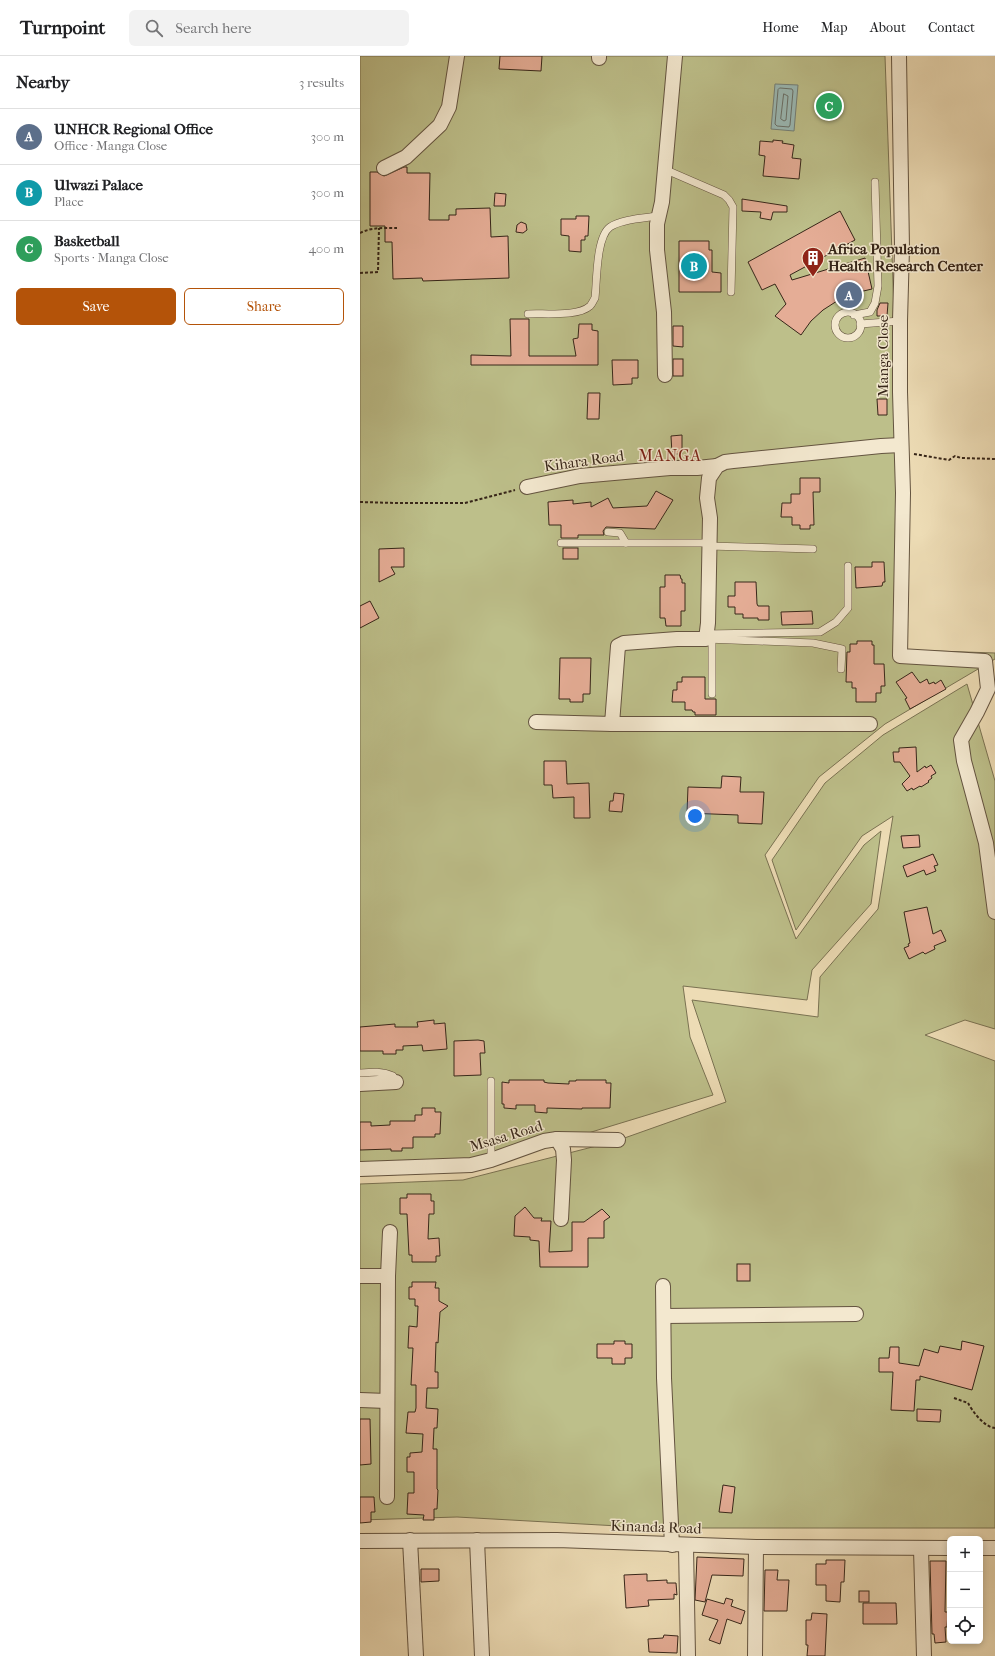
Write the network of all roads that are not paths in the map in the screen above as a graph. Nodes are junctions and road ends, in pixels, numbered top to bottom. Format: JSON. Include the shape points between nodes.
{"nodes":[{"id":1,"x":457,"y":56,"type":"edge"},
{"id":2,"x":675,"y":56,"type":"edge"},
{"id":3,"x":899,"y":56,"type":"edge"},
{"id":4,"x":384,"y":168,"type":"dead end"},
{"id":5,"x":664,"y":169,"type":"junction"},
{"id":6,"x":875,"y":182,"type":"dead end"},
{"id":7,"x":658,"y":216,"type":"junction"},
{"id":8,"x":731,"y":292,"type":"dead end"},
{"id":9,"x":528,"y":314,"type":"dead end"},
{"id":10,"x":854,"y":315,"type":"junction"},
{"id":11,"x":900,"y":321,"type":"junction"},
{"id":12,"x":860,"y":324,"type":"junction"},
{"id":13,"x":665,"y":375,"type":"dead end"},
{"id":14,"x":901,"y":449,"type":"junction"},
{"id":15,"x":716,"y":466,"type":"junction"},
{"id":16,"x":528,"y":487,"type":"road end"},
{"id":17,"x":608,"y":532,"type":"dead end"},
{"id":18,"x":561,"y":543,"type":"dead end"},
{"id":19,"x":626,"y":543,"type":"junction"},
{"id":20,"x":708,"y":544,"type":"junction"},
{"id":21,"x":813,"y":549,"type":"dead end"},
{"id":22,"x":848,"y":566,"type":"dead end"},
{"id":23,"x":708,"y":637,"type":"junction"},
{"id":24,"x":842,"y":669,"type":"dead end"},
{"id":25,"x":712,"y":694,"type":"dead end"},
{"id":26,"x":536,"y":722,"type":"dead end"},
{"id":27,"x":612,"y":724,"type":"junction"},
{"id":28,"x":870,"y":724,"type":"dead end"},
{"id":29,"x":995,"y":912,"type":"edge"},
{"id":30,"x":360,"y":1073,"type":"edge"},
{"id":31,"x":491,"y":1081,"type":"dead end"},
{"id":32,"x":396,"y":1082,"type":"joint"},
{"id":33,"x":360,"y":1084,"type":"edge"},
{"id":34,"x":556,"y":1139,"type":"junction"},
{"id":35,"x":618,"y":1140,"type":"dead end"},
{"id":36,"x":491,"y":1160,"type":"junction"},
{"id":37,"x":360,"y":1169,"type":"edge"},
{"id":38,"x":561,"y":1218,"type":"dead end"},
{"id":39,"x":390,"y":1232,"type":"dead end"},
{"id":40,"x":360,"y":1276,"type":"edge"},
{"id":41,"x":388,"y":1276,"type":"junction"},
{"id":42,"x":664,"y":1286,"type":"dead end"},
{"id":43,"x":856,"y":1314,"type":"dead end"},
{"id":44,"x":664,"y":1316,"type":"junction"},
{"id":45,"x":360,"y":1400,"type":"edge"},
{"id":46,"x":387,"y":1401,"type":"junction"},
{"id":47,"x":387,"y":1497,"type":"dead end"},
{"id":48,"x":410,"y":1540,"type":"junction"},
{"id":49,"x":477,"y":1540,"type":"junction"},
{"id":50,"x":360,"y":1541,"type":"edge"},
{"id":51,"x":679,"y":1545,"type":"junction"},
{"id":52,"x":756,"y":1547,"type":"junction"},
{"id":53,"x":947,"y":1548,"type":"edge"},
{"id":54,"x":983,"y":1548,"type":"edge"},
{"id":55,"x":995,"y":1548,"type":"edge"},
{"id":56,"x":921,"y":1549,"type":"junction"},
{"id":57,"x":416,"y":1656,"type":"edge"},
{"id":58,"x":482,"y":1656,"type":"edge"},
{"id":59,"x":688,"y":1656,"type":"edge"},
{"id":60,"x":755,"y":1656,"type":"edge"},
{"id":61,"x":924,"y":1656,"type":"edge"}],
"edges":[{"from":1,"to":4,"type":"street","via":[[449,107],[440,125],[406,158]]},
{"from":2,"to":5,"type":"street"},
{"from":3,"to":11,"type":"street","name":"Manga Close","via":[[902,248]]},
{"from":5,"to":7,"type":"street","via":[[662,202]]},
{"from":5,"to":8,"type":"lane","via":[[724,195],[733,207]]},
{"from":6,"to":10,"type":"lane","via":[[878,286],[875,303],[870,312]]},
{"from":7,"to":9,"type":"lane","via":[[617,224],[605,232],[601,241],[595,298],[591,306],[582,311],[567,313]]},
{"from":7,"to":13,"type":"street","via":[[657,250],[664,312]]},
{"from":10,"to":12,"type":"lane"},
{"from":10,"to":12,"type":"lane","via":[[840,315],[835,322],[836,331],[842,337],[851,338],[858,332]]},
{"from":11,"to":12,"type":"lane"},
{"from":11,"to":14,"type":"street","name":"Manga Close"},
{"from":14,"to":15,"type":"street","name":"Kihara Road","via":[[881,446],[733,461]]},
{"from":14,"to":29,"type":"street","name":"Manga Close","via":[[903,493],[900,656],[985,660],[988,689],[961,740],[964,761],[986,843]]},
{"from":15,"to":16,"type":"street","name":"Kihara Road","via":[[580,476]]},
{"from":15,"to":20,"type":"street","via":[[709,478]]},
{"from":17,"to":19,"type":"lane","via":[[620,533]]},
{"from":18,"to":19,"type":"lane"},
{"from":19,"to":20,"type":"lane"},
{"from":20,"to":21,"type":"lane"},
{"from":20,"to":23,"type":"street"},
{"from":22,"to":23,"type":"lane","via":[[848,608],[836,622],[820,632]]},
{"from":23,"to":24,"type":"lane","via":[[813,643],[842,649]]},
{"from":23,"to":25,"type":"lane"},
{"from":23,"to":27,"type":"street","via":[[624,643],[618,646]]},
{"from":26,"to":27,"type":"street"},
{"from":27,"to":28,"type":"street"},
{"from":30,"to":32,"type":"lane","via":[[378,1071],[394,1076]]},
{"from":31,"to":36,"type":"lane"},
{"from":32,"to":33,"type":"street"},
{"from":34,"to":35,"type":"street"},
{"from":34,"to":36,"type":"street","name":"Msasa Road"},
{"from":34,"to":38,"type":"street","name":"Msasa Road","via":[[564,1150]]},
{"from":36,"to":37,"type":"street","name":"Msasa Road","via":[[457,1166]]},
{"from":39,"to":41,"type":"street"},
{"from":40,"to":41,"type":"street"},
{"from":41,"to":46,"type":"street"},
{"from":42,"to":44,"type":"street"},
{"from":43,"to":44,"type":"street"},
{"from":44,"to":51,"type":"street","via":[[664,1378]]},
{"from":45,"to":46,"type":"street"},
{"from":46,"to":47,"type":"street"},
{"from":48,"to":49,"type":"street","name":"Kinanda Road"},
{"from":48,"to":50,"type":"street","name":"Kinanda Road"},
{"from":48,"to":57,"type":"street"},
{"from":49,"to":51,"type":"street","name":"Kinanda Road"},
{"from":49,"to":58,"type":"street"},
{"from":51,"to":52,"type":"street","name":"Kinanda Road"},
{"from":51,"to":59,"type":"street"},
{"from":52,"to":56,"type":"street","name":"Kinanda Road"},
{"from":52,"to":60,"type":"street"},
{"from":53,"to":56,"type":"street","name":"Kinanda Road"},
{"from":54,"to":55,"type":"street"},
{"from":56,"to":61,"type":"street"}]}
